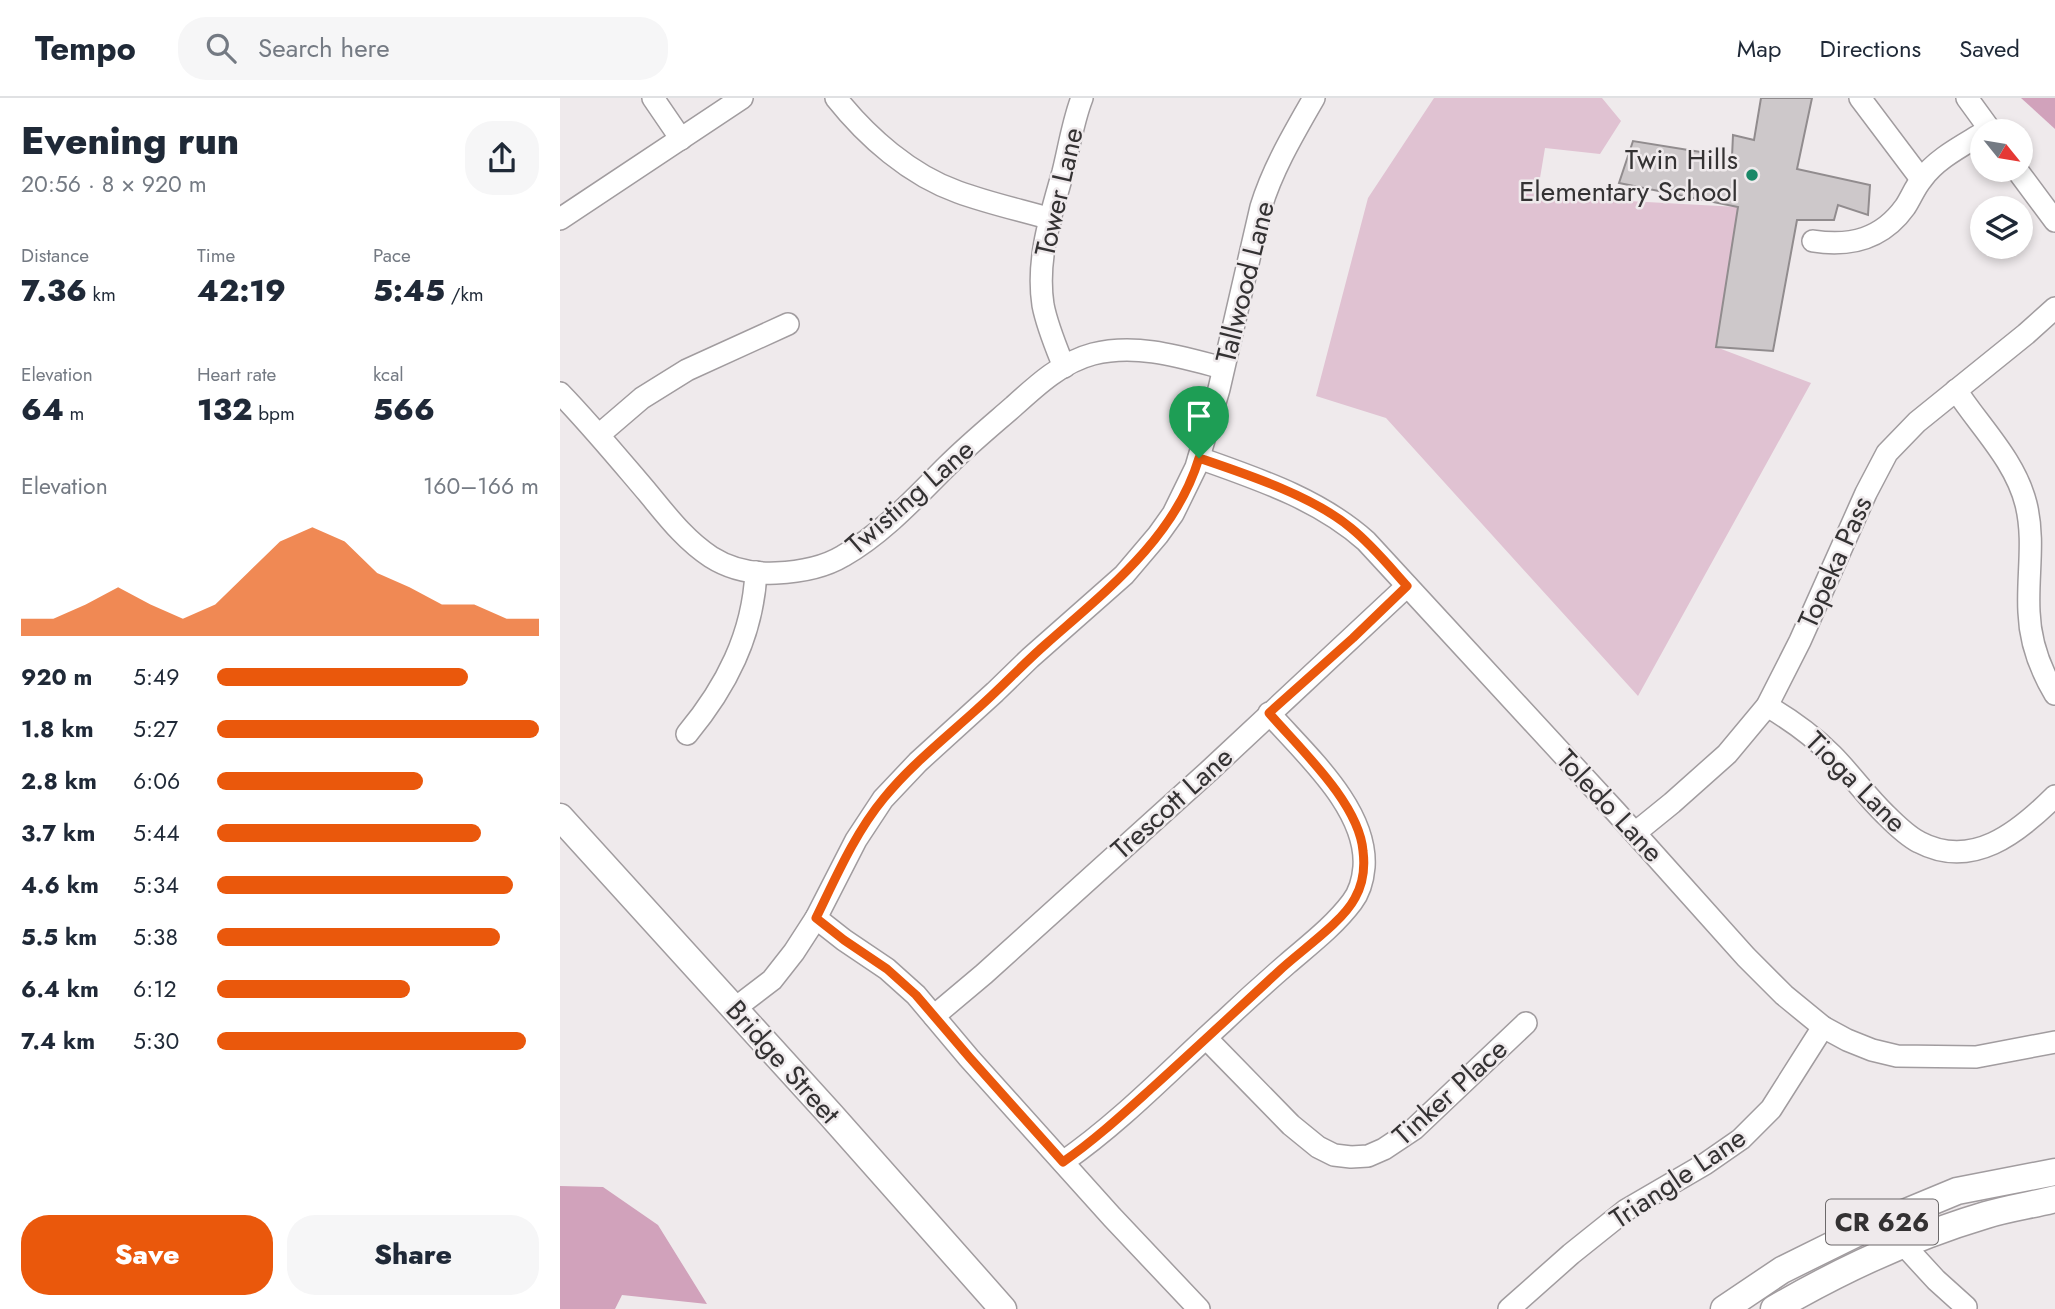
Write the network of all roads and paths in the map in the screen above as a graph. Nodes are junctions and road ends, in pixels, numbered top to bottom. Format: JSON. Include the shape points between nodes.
{"nodes":[{"id":1,"x":653,"y":98,"type":"edge"},
{"id":2,"x":742,"y":98,"type":"edge"},
{"id":3,"x":836,"y":98,"type":"edge"},
{"id":4,"x":1082,"y":98,"type":"edge"},
{"id":5,"x":1314,"y":98,"type":"edge"},
{"id":6,"x":1860,"y":98,"type":"edge"},
{"id":7,"x":1968,"y":98,"type":"edge"},
{"id":8,"x":1980,"y":119,"type":"edge"},
{"id":9,"x":681,"y":139,"type":"junction"},
{"id":10,"x":1970,"y":141,"type":"edge"},
{"id":11,"x":1921,"y":179,"type":"junction"},
{"id":12,"x":2026,"y":182,"type":"edge"},
{"id":13,"x":560,"y":219,"type":"edge"},
{"id":14,"x":1051,"y":219,"type":"junction"},
{"id":15,"x":2055,"y":221,"type":"edge"},
{"id":16,"x":1813,"y":241,"type":"dead end"},
{"id":17,"x":2055,"y":308,"type":"edge"},
{"id":18,"x":788,"y":324,"type":"dead end"},
{"id":19,"x":1064,"y":367,"type":"junction"},
{"id":20,"x":1223,"y":368,"type":"junction"},
{"id":21,"x":1956,"y":390,"type":"junction"},
{"id":22,"x":560,"y":393,"type":"edge"},
{"id":23,"x":600,"y":434,"type":"junction"},
{"id":24,"x":1199,"y":458,"type":"junction"},
{"id":25,"x":756,"y":572,"type":"junction"},
{"id":26,"x":1407,"y":586,"type":"junction"},
{"id":27,"x":2055,"y":694,"type":"edge"},
{"id":28,"x":1768,"y":706,"type":"junction"},
{"id":29,"x":1269,"y":713,"type":"junction"},
{"id":30,"x":687,"y":734,"type":"dead end"},
{"id":31,"x":2055,"y":796,"type":"edge"},
{"id":32,"x":560,"y":817,"type":"edge"},
{"id":33,"x":1635,"y":833,"type":"junction"},
{"id":34,"x":816,"y":918,"type":"junction"},
{"id":35,"x":734,"y":1010,"type":"junction"},
{"id":36,"x":934,"y":1016,"type":"junction"},
{"id":37,"x":1526,"y":1023,"type":"dead end"},
{"id":38,"x":1824,"y":1027,"type":"junction"},
{"id":39,"x":1206,"y":1038,"type":"junction"},
{"id":40,"x":2055,"y":1042,"type":"edge"},
{"id":41,"x":1063,"y":1162,"type":"junction"},
{"id":42,"x":2055,"y":1172,"type":"edge"},
{"id":43,"x":2055,"y":1199,"type":"edge"},
{"id":44,"x":1903,"y":1244,"type":"junction"},
{"id":45,"x":1966,"y":1307,"type":"dead end"},
{"id":46,"x":1003,"y":1309,"type":"edge"},
{"id":47,"x":1199,"y":1309,"type":"edge"},
{"id":48,"x":1509,"y":1309,"type":"edge"},
{"id":49,"x":1724,"y":1309,"type":"edge"},
{"id":50,"x":1774,"y":1309,"type":"edge"}],
"edges":[{"from":1,"to":9,"type":"street"},
{"from":2,"to":9,"type":"street"},
{"from":3,"to":14,"type":"street","via":[[878,142],[923,175],[957,191]]},
{"from":4,"to":14,"type":"street","name":"Tower Lane"},
{"from":5,"to":20,"type":"street","name":"Tallwood Lane","via":[[1268,184]]},
{"from":6,"to":11,"type":"street"},
{"from":7,"to":8,"type":"street"},
{"from":9,"to":13,"type":"street"},
{"from":10,"to":11,"type":"street"},
{"from":11,"to":16,"type":"street","via":[[1886,229],[1845,243]]},
{"from":12,"to":15,"type":"street"},
{"from":14,"to":19,"type":"street","name":"Tower Lane","via":[[1041,288]]},
{"from":17,"to":21,"type":"street","name":"Topeka Pass"},
{"from":18,"to":23,"type":"street","via":[[687,370],[642,398]]},
{"from":19,"to":20,"type":"street","name":"Twisting Lane","via":[[1093,354],[1128,350],[1165,353]]},
{"from":19,"to":25,"type":"street","name":"Twisting Lane","via":[[842,557],[804,570]]},
{"from":20,"to":24,"type":"street","name":"Tallwood Lane"},
{"from":21,"to":27,"type":"street","via":[[2002,452],[2022,491],[2029,527],[2031,632]]},
{"from":21,"to":28,"type":"street","name":"Topeka Pass","via":[[1887,453]]},
{"from":22,"to":23,"type":"street","name":"Twisting Lane"},
{"from":23,"to":25,"type":"street","name":"Twisting Lane","via":[[696,547],[730,567]]},
{"from":24,"to":26,"type":"street","name":"Toledo Lane","via":[[1330,513],[1366,541]]},
{"from":24,"to":34,"type":"street","name":"Tallwood Lane","via":[[1173,514],[1124,575],[883,799]]},
{"from":25,"to":30,"type":"street","via":[[753,606],[740,650],[725,681]]},
{"from":26,"to":29,"type":"street","name":"Trescott Lane"},
{"from":26,"to":33,"type":"street","name":"Toledo Lane"},
{"from":28,"to":31,"type":"street","name":"Tioga Lane","via":[[1832,755],[1885,815],[1932,848],[1948,853],[1998,843]]},
{"from":28,"to":33,"type":"street","name":"Topeka Pass","via":[[1727,754]]},
{"from":29,"to":36,"type":"street","name":"Trescott Lane"},
{"from":29,"to":39,"type":"street","via":[[1327,779],[1355,820],[1363,851],[1361,884],[1355,900],[1331,926]]},
{"from":32,"to":35,"type":"main road","name":"Bridge Street"},
{"from":33,"to":38,"type":"street","name":"Toledo Lane","via":[[1756,967]]},
{"from":34,"to":35,"type":"street","name":"Tallwood Lane","via":[[772,980]]},
{"from":34,"to":36,"type":"street","via":[[902,981]]},
{"from":35,"to":46,"type":"main road","name":"Bridge Street"},
{"from":36,"to":41,"type":"street"},
{"from":37,"to":39,"type":"street","name":"Tinker Place","via":[[1414,1129],[1384,1149],[1351,1157],[1318,1147],[1291,1125]]},
{"from":38,"to":40,"type":"street","name":"Toledo Lane","via":[[1872,1050],[1897,1056],[1976,1057]]},
{"from":38,"to":48,"type":"street","name":"Triangle Lane","via":[[1771,1109],[1749,1131],[1705,1164],[1626,1210]]},
{"from":39,"to":41,"type":"street","via":[[1124,1115]]},
{"from":41,"to":47,"type":"street"},
{"from":42,"to":49,"type":"main road","number":"CR 626","via":[[1957,1191],[1782,1270]]},
{"from":43,"to":44,"type":"main road","number":"CR 626","via":[[1988,1215]]},
{"from":44,"to":45,"type":"street"},
{"from":44,"to":50,"type":"main road","number":"CR 626","via":[[1819,1282]]}]}
